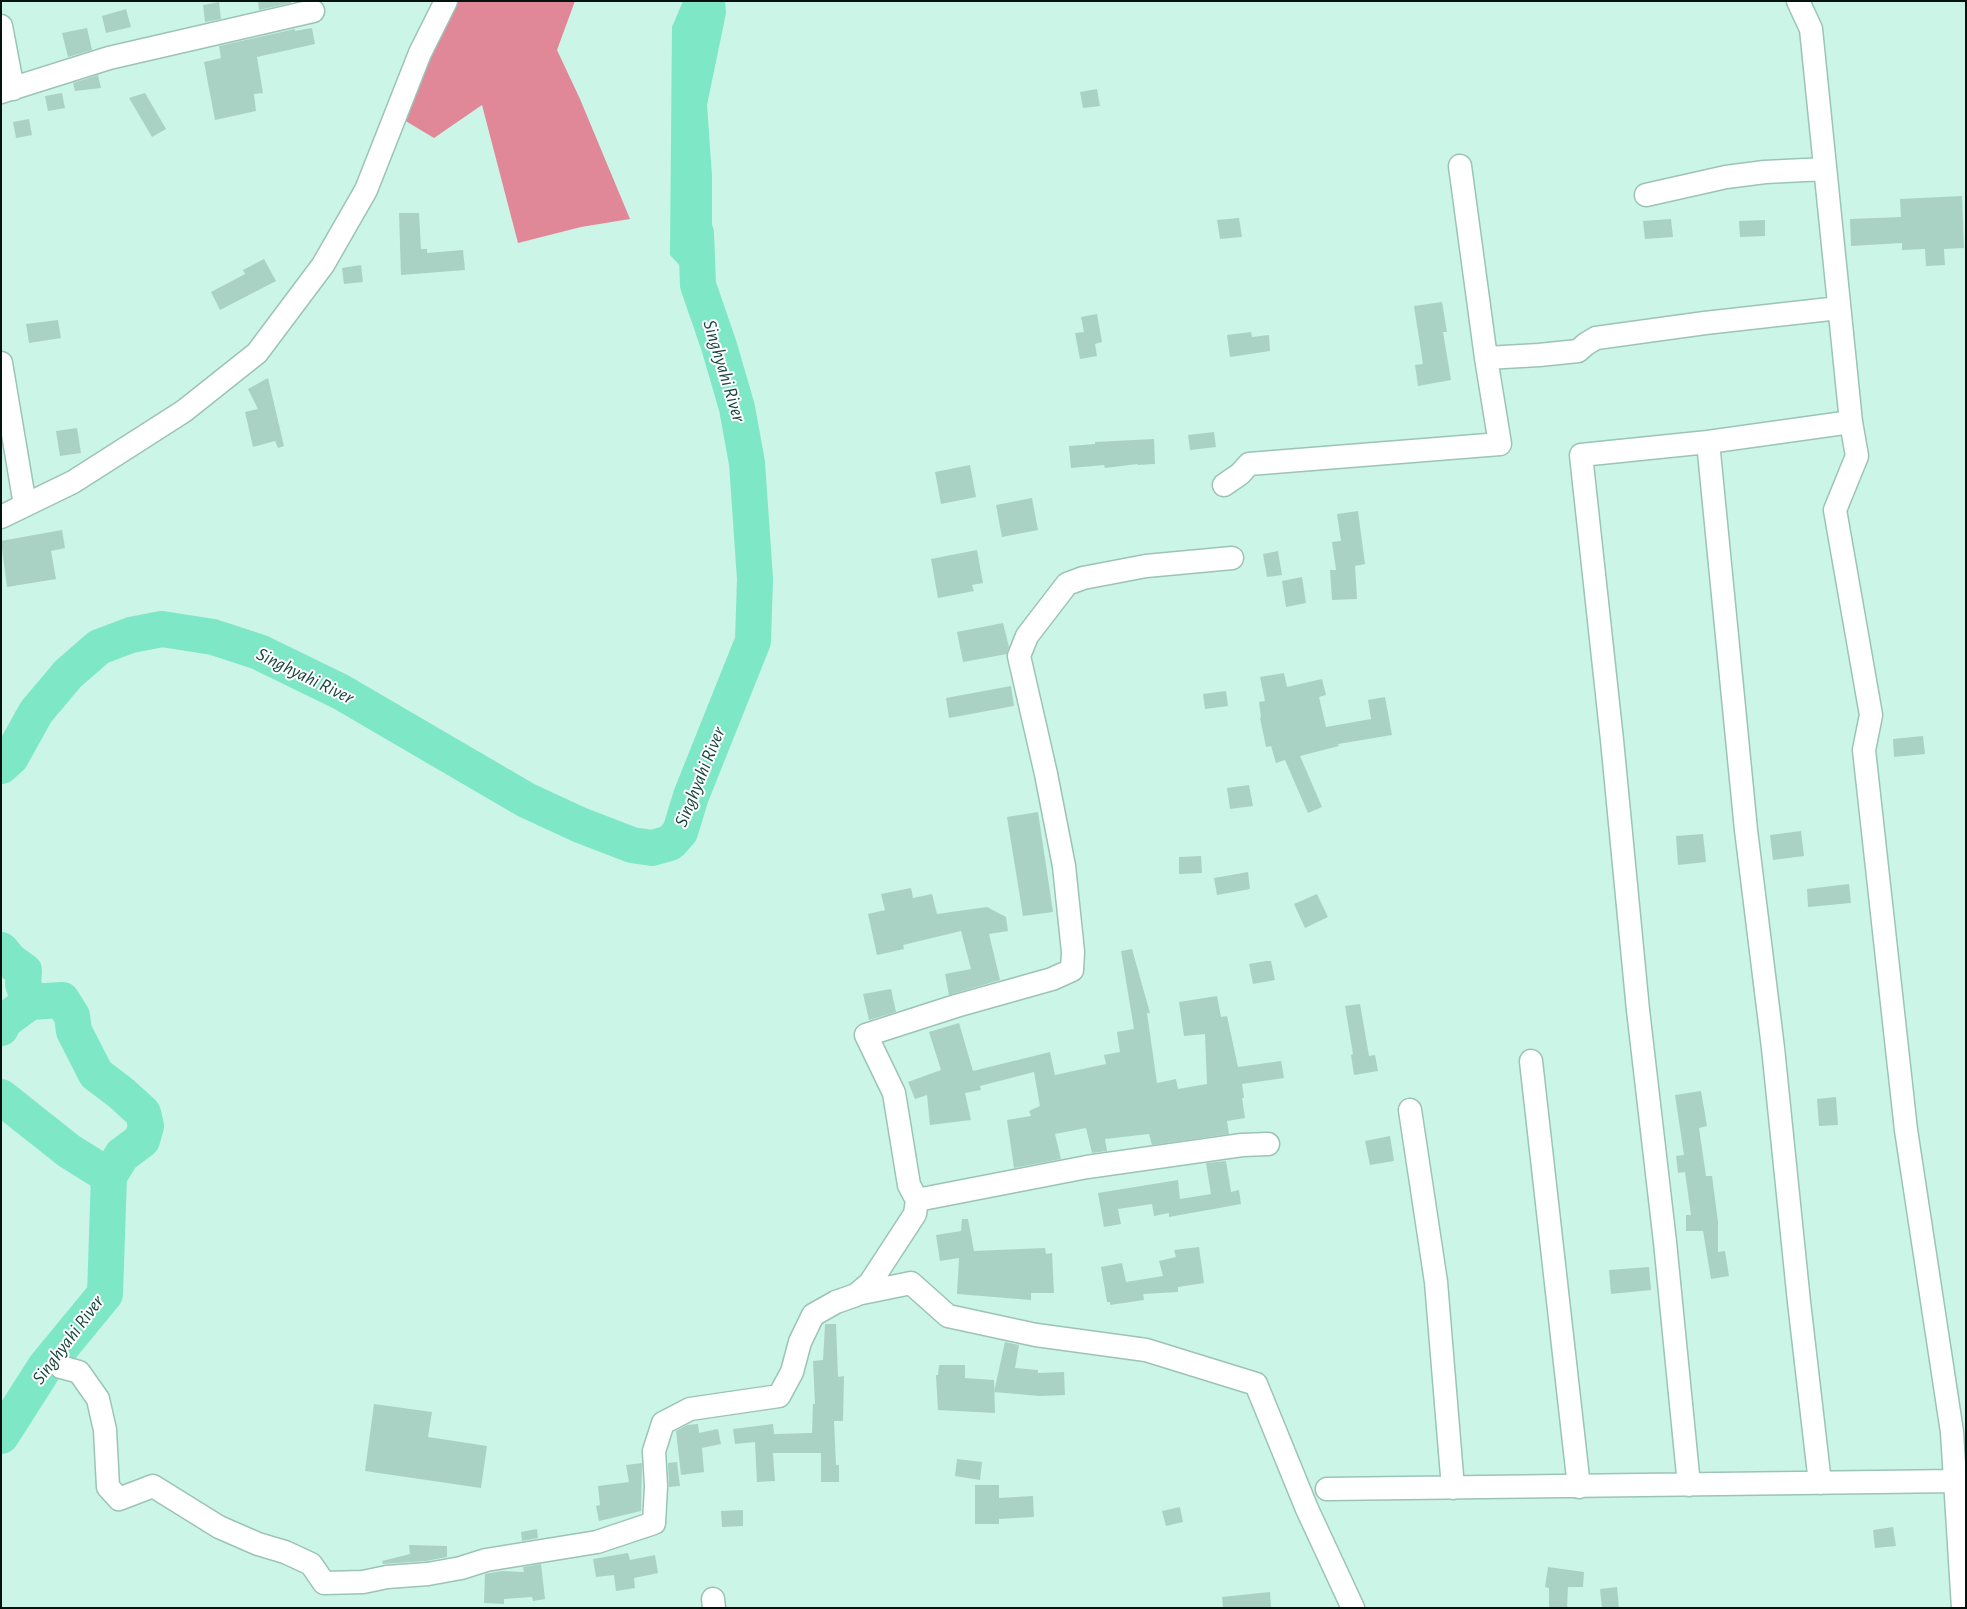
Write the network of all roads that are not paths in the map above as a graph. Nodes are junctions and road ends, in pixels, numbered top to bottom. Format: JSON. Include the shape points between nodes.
{"nodes":[{"id":1,"x":446,"y":1,"type":"edge"},
{"id":2,"x":1798,"y":1,"type":"edge"},
{"id":3,"x":313,"y":11,"type":"dead end"},
{"id":4,"x":1,"y":26,"type":"edge"},
{"id":5,"x":7,"y":90,"type":"edge"},
{"id":6,"x":1460,"y":166,"type":"dead end"},
{"id":7,"x":1825,"y":169,"type":"junction"},
{"id":8,"x":1646,"y":195,"type":"dead end"},
{"id":9,"x":1839,"y":308,"type":"junction"},
{"id":10,"x":1486,"y":358,"type":"junction"},
{"id":11,"x":1,"y":363,"type":"edge"},
{"id":12,"x":1851,"y":422,"type":"junction"},
{"id":13,"x":1708,"y":442,"type":"junction"},
{"id":14,"x":1224,"y":485,"type":"dead end"},
{"id":15,"x":25,"y":505,"type":"junction"},
{"id":16,"x":1,"y":517,"type":"edge"},
{"id":17,"x":1232,"y":558,"type":"dead end"},
{"id":18,"x":1531,"y":1061,"type":"dead end"},
{"id":19,"x":1410,"y":1110,"type":"dead end"},
{"id":20,"x":1268,"y":1144,"type":"dead end"},
{"id":21,"x":916,"y":1200,"type":"junction"},
{"id":22,"x":856,"y":1295,"type":"junction"},
{"id":23,"x":61,"y":1367,"type":"dead end"},
{"id":24,"x":1959,"y":1431,"type":"edge"},
{"id":25,"x":1956,"y":1481,"type":"junction"},
{"id":26,"x":1820,"y":1484,"type":"junction"},
{"id":27,"x":1689,"y":1486,"type":"junction"},
{"id":28,"x":1578,"y":1487,"type":"junction"},
{"id":29,"x":1453,"y":1488,"type":"junction"},
{"id":30,"x":1327,"y":1489,"type":"dead end"},
{"id":31,"x":1354,"y":1608,"type":"edge"},
{"id":32,"x":1963,"y":1608,"type":"edge"}],
"edges":[{"from":1,"to":15,"type":"street","via":[[420,53],[366,190],[323,265],[257,353],[184,410],[73,482]]},
{"from":2,"to":7,"type":"street","via":[[1811,30]]},
{"from":3,"to":5,"type":"street","via":[[109,58]]},
{"from":4,"to":5,"type":"street"},
{"from":6,"to":10,"type":"street"},
{"from":7,"to":8,"type":"street","via":[[1726,177]]},
{"from":7,"to":9,"type":"street"},
{"from":9,"to":10,"type":"street","via":[[1596,338],[1578,351]]},
{"from":9,"to":12,"type":"street"},
{"from":10,"to":14,"type":"street","via":[[1500,444],[1249,464]]},
{"from":11,"to":15,"type":"street"},
{"from":12,"to":13,"type":"street"},
{"from":12,"to":24,"type":"street","via":[[1857,456],[1835,510],[1871,715],[1864,750],[1905,1120]]},
{"from":13,"to":26,"type":"street","via":[[1746,830]]},
{"from":13,"to":27,"type":"street","via":[[1581,455]]},
{"from":15,"to":16,"type":"street"},
{"from":17,"to":21,"type":"street","via":[[1146,566],[1083,578],[1068,584],[1027,636],[1019,656],[1064,866],[1072,970],[1052,979],[866,1035],[894,1094],[909,1185]]},
{"from":18,"to":28,"type":"street"},
{"from":19,"to":29,"type":"street","via":[[1436,1282]]},
{"from":20,"to":21,"type":"street","via":[[1087,1168]]},
{"from":21,"to":22,"type":"street","via":[[915,1214],[870,1283]]},
{"from":22,"to":23,"type":"street","via":[[813,1315],[800,1342],[792,1372],[779,1396],[690,1409],[663,1423],[654,1451],[654,1524],[597,1542],[486,1560],[428,1574],[363,1582],[324,1583],[311,1564],[220,1527],[153,1486],[119,1499],[108,1487],[105,1430],[98,1399],[79,1372]]},
{"from":22,"to":31,"type":"street","via":[[911,1282],[948,1316],[1036,1335],[1146,1350],[1256,1384],[1307,1509]]},
{"from":24,"to":25,"type":"street"},
{"from":25,"to":26,"type":"street"},
{"from":25,"to":32,"type":"street"},
{"from":26,"to":27,"type":"street"},
{"from":27,"to":28,"type":"street"},
{"from":28,"to":29,"type":"street"},
{"from":29,"to":30,"type":"street"}]}
